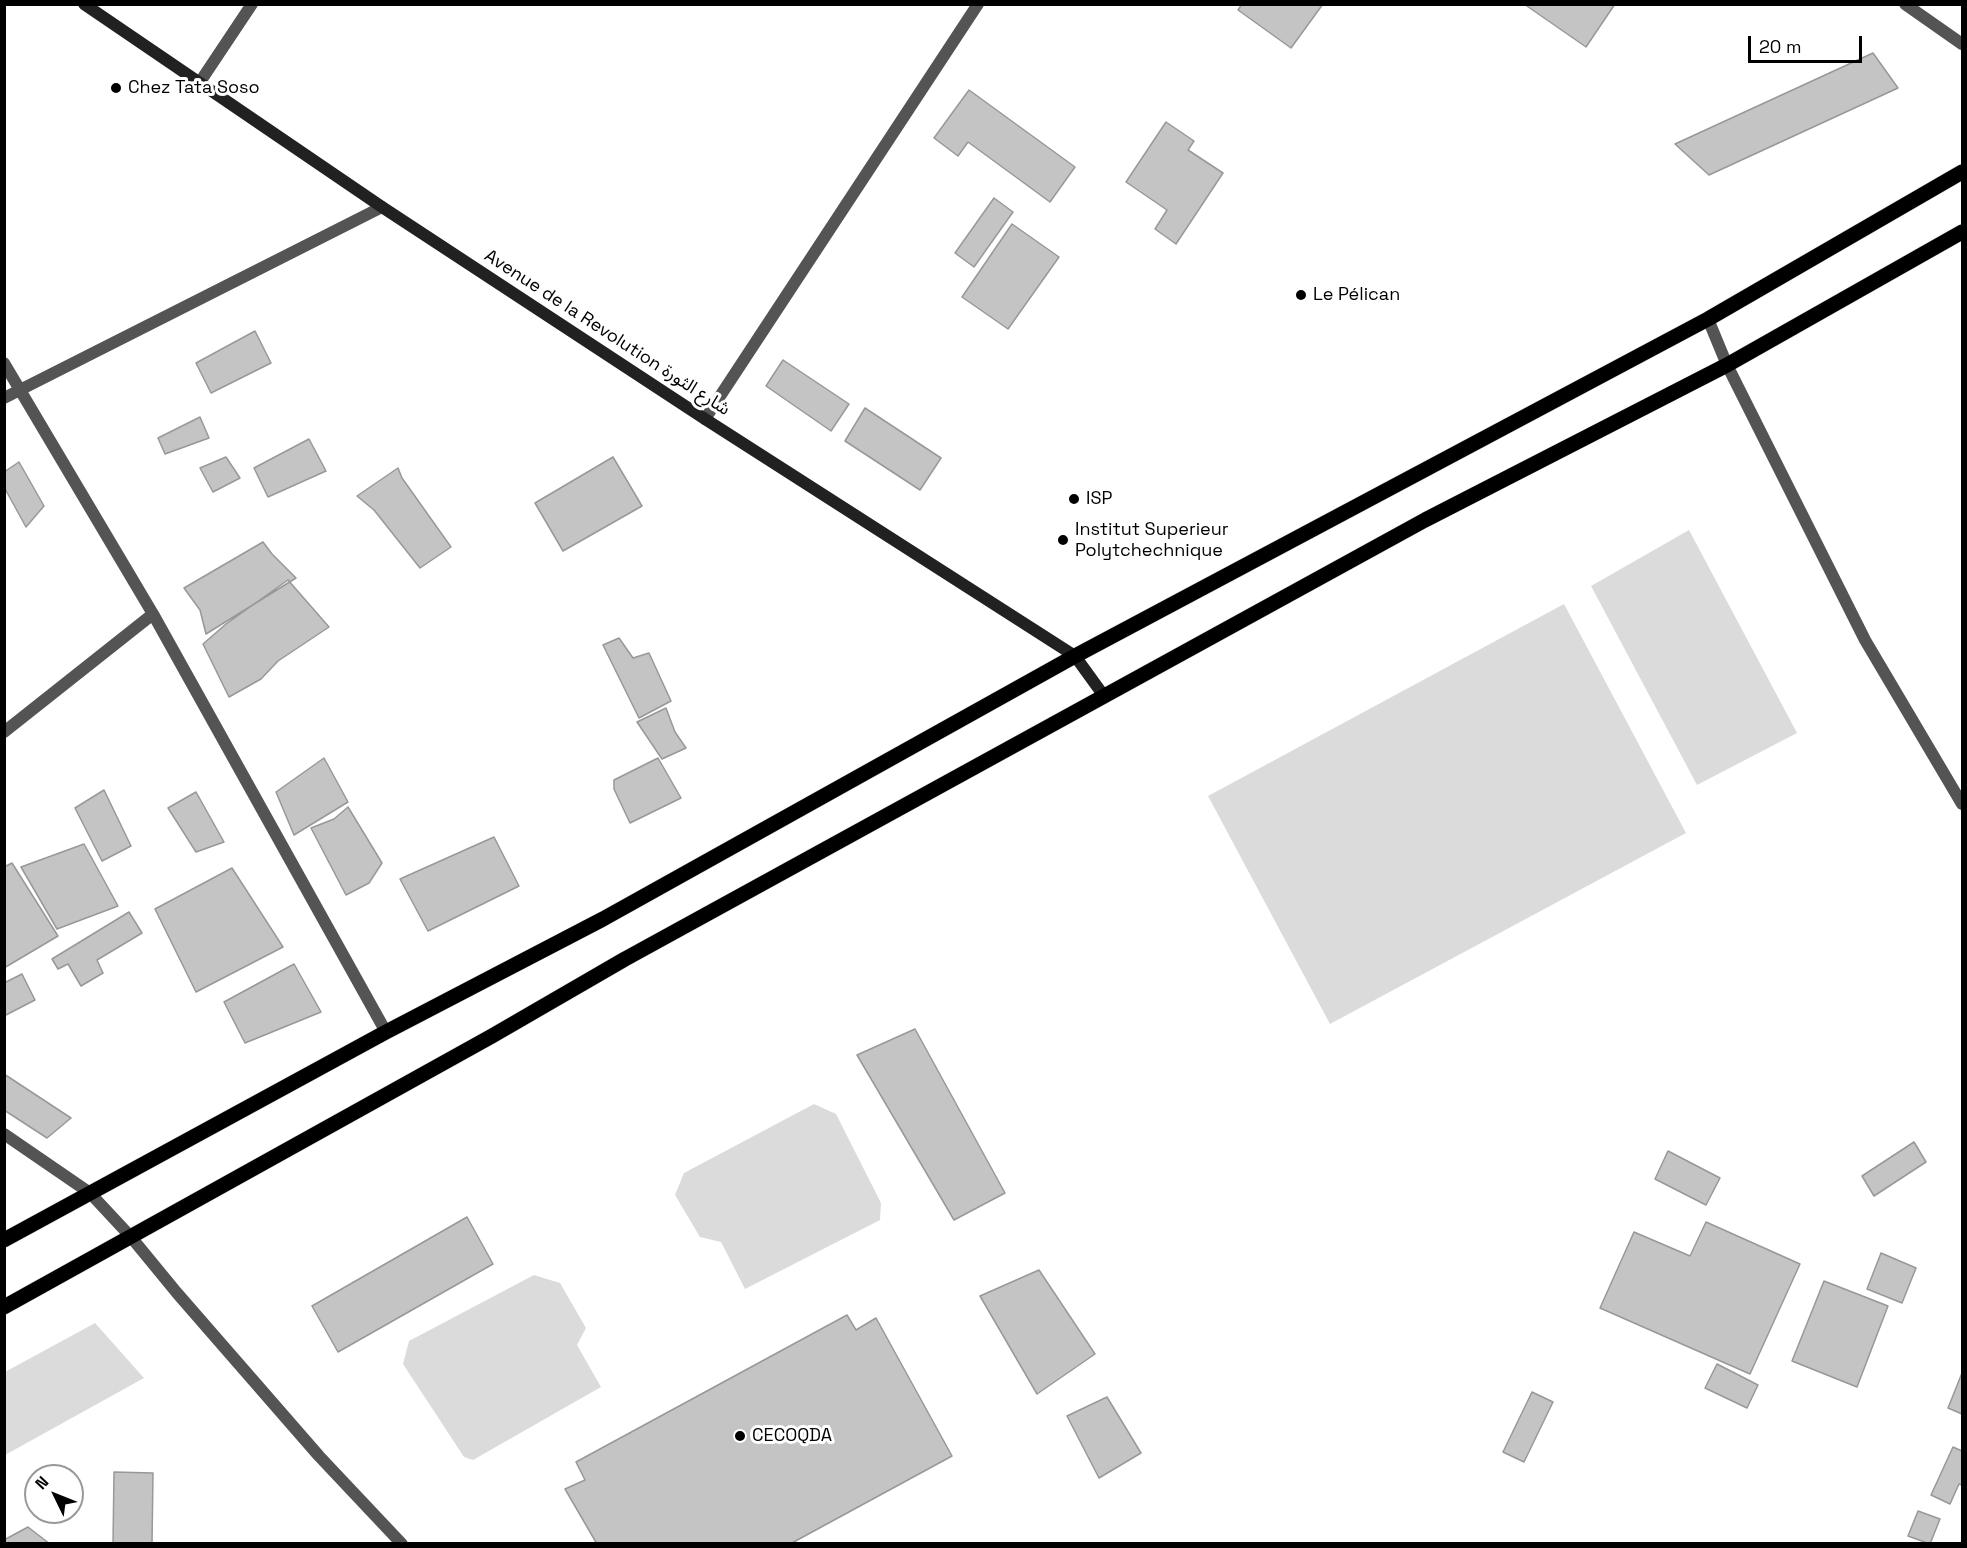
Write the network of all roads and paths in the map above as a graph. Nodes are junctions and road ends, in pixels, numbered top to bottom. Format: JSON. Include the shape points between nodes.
{"nodes":[{"id":1,"x":84,"y":4,"type":"edge"},
{"id":2,"x":252,"y":4,"type":"edge"},
{"id":3,"x":978,"y":4,"type":"edge"},
{"id":4,"x":1905,"y":4,"type":"edge"},
{"id":5,"x":1962,"y":44,"type":"edge"},
{"id":6,"x":200,"y":82,"type":"junction"},
{"id":7,"x":1962,"y":172,"type":"edge"},
{"id":8,"x":382,"y":207,"type":"junction"},
{"id":9,"x":1962,"y":232,"type":"edge"},
{"id":10,"x":1708,"y":319,"type":"junction"},
{"id":11,"x":4,"y":363,"type":"edge"},
{"id":12,"x":1727,"y":365,"type":"junction"},
{"id":13,"x":20,"y":389,"type":"junction"},
{"id":14,"x":4,"y":398,"type":"edge"},
{"id":15,"x":705,"y":419,"type":"junction"},
{"id":16,"x":153,"y":614,"type":"junction"},
{"id":17,"x":1075,"y":657,"type":"junction"},
{"id":18,"x":1104,"y":696,"type":"junction"},
{"id":19,"x":4,"y":732,"type":"edge"},
{"id":20,"x":1962,"y":804,"type":"edge"},
{"id":21,"x":386,"y":1032,"type":"junction"},
{"id":22,"x":4,"y":1134,"type":"edge"},
{"id":23,"x":90,"y":1193,"type":"junction"},
{"id":24,"x":131,"y":1237,"type":"junction"},
{"id":25,"x":4,"y":1240,"type":"edge"},
{"id":26,"x":4,"y":1307,"type":"edge"},
{"id":27,"x":402,"y":1544,"type":"edge"}],
"edges":[{"from":1,"to":6,"type":"street","name":"Avenue de la Revolution شارع الثورة"},
{"from":2,"to":6,"type":"street"},
{"from":3,"to":15,"type":"street"},
{"from":4,"to":5,"type":"street"},
{"from":6,"to":8,"type":"street","name":"Avenue de la Revolution شارع الثورة"},
{"from":7,"to":10,"type":"main road"},
{"from":8,"to":13,"type":"street"},
{"from":8,"to":15,"type":"street","name":"Avenue de la Revolution شارع الثورة"},
{"from":9,"to":12,"type":"main road"},
{"from":10,"to":12,"type":"street"},
{"from":10,"to":17,"type":"main road"},
{"from":11,"to":13,"type":"street"},
{"from":12,"to":18,"type":"main road","via":[[1425,520]]},
{"from":12,"to":20,"type":"street","via":[[1865,640]]},
{"from":13,"to":14,"type":"street"},
{"from":13,"to":16,"type":"street"},
{"from":15,"to":17,"type":"street","name":"Avenue de la Revolution شارع الثورة"},
{"from":16,"to":19,"type":"street"},
{"from":16,"to":21,"type":"street"},
{"from":17,"to":18,"type":"street","name":"Avenue de la Revolution شارع الثورة"},
{"from":17,"to":21,"type":"main road","via":[[603,919]]},
{"from":18,"to":24,"type":"main road","via":[[625,958]]},
{"from":21,"to":23,"type":"main road"},
{"from":22,"to":23,"type":"street"},
{"from":23,"to":24,"type":"street"},
{"from":23,"to":25,"type":"main road"},
{"from":24,"to":26,"type":"main road"},
{"from":24,"to":27,"type":"street","via":[[312,1447]]}]}
